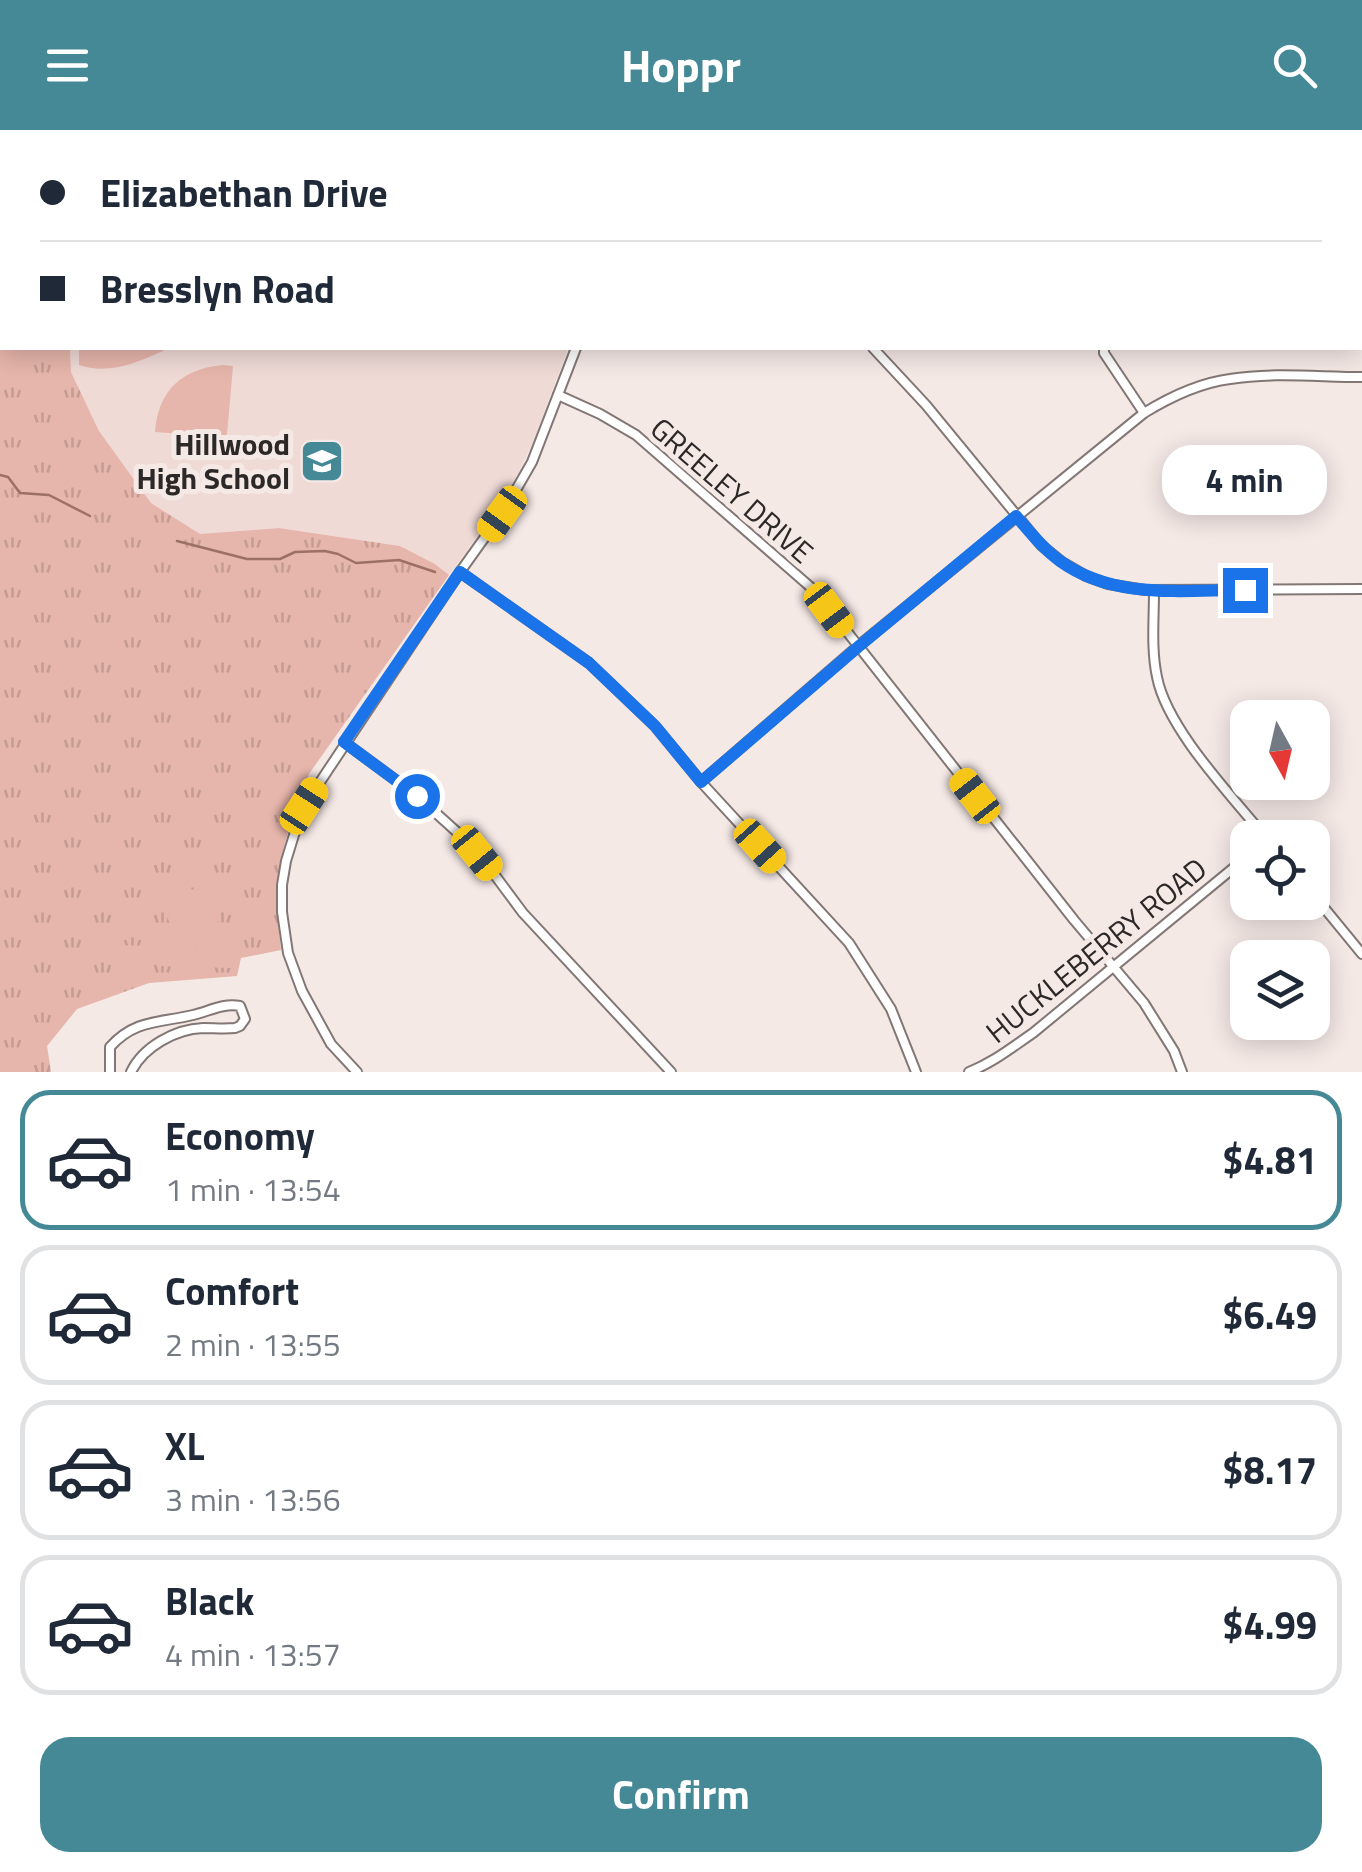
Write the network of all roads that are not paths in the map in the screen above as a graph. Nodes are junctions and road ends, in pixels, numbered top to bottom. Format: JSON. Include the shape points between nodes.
{"nodes":[{"id":1,"x":575,"y":350,"type":"edge"},
{"id":2,"x":875,"y":350,"type":"edge"},
{"id":3,"x":1104,"y":350,"type":"edge"},
{"id":4,"x":1362,"y":377,"type":"edge"},
{"id":5,"x":558,"y":395,"type":"junction"},
{"id":6,"x":1144,"y":413,"type":"junction"},
{"id":7,"x":1016,"y":516,"type":"junction"},
{"id":8,"x":460,"y":572,"type":"junction"},
{"id":9,"x":1362,"y":589,"type":"edge"},
{"id":10,"x":1154,"y":591,"type":"junction"},
{"id":11,"x":858,"y":647,"type":"junction"},
{"id":12,"x":344,"y":742,"type":"junction"},
{"id":13,"x":701,"y":782,"type":"junction"},
{"id":14,"x":1252,"y":820,"type":"edge"},
{"id":15,"x":1230,"y":871,"type":"edge"},
{"id":16,"x":1330,"y":915,"type":"edge"},
{"id":17,"x":1362,"y":954,"type":"edge"},
{"id":18,"x":1115,"y":966,"type":"junction"},
{"id":19,"x":151,"y":1022,"type":"junction"},
{"id":20,"x":160,"y":1041,"type":"junction"},
{"id":21,"x":110,"y":1072,"type":"edge"},
{"id":22,"x":131,"y":1072,"type":"edge"},
{"id":23,"x":357,"y":1072,"type":"edge"},
{"id":24,"x":670,"y":1072,"type":"edge"},
{"id":25,"x":916,"y":1072,"type":"edge"},
{"id":26,"x":969,"y":1072,"type":"edge"},
{"id":27,"x":1182,"y":1072,"type":"edge"}],
"edges":[{"from":1,"to":5,"type":"street"},
{"from":2,"to":7,"type":"street"},
{"from":3,"to":6,"type":"street"},
{"from":4,"to":6,"type":"street","via":[[1228,379]]},
{"from":5,"to":8,"type":"street","via":[[532,462]]},
{"from":5,"to":11,"type":"street","name":"GREELEY DRIVE","via":[[636,435],[814,591]]},
{"from":6,"to":7,"type":"street"},
{"from":7,"to":10,"type":"street","via":[[1044,548],[1086,576]]},
{"from":7,"to":11,"type":"street"},
{"from":8,"to":12,"type":"street"},
{"from":8,"to":13,"type":"street","via":[[589,663]]},
{"from":9,"to":10,"type":"street"},
{"from":10,"to":14,"type":"street","via":[[1154,660],[1166,703]]},
{"from":11,"to":13,"type":"street"},
{"from":11,"to":18,"type":"street","name":"GREELEY DRIVE"},
{"from":12,"to":23,"type":"street","via":[[302,809],[286,861],[282,912],[302,992],[331,1044]]},
{"from":12,"to":24,"type":"street","via":[[458,832]]},
{"from":13,"to":25,"type":"street","via":[[849,943],[891,1008]]},
{"from":15,"to":18,"type":"street","name":"HUCKLEBERRY ROAD"},
{"from":16,"to":17,"type":"street"},
{"from":18,"to":26,"type":"street","name":"HUCKLEBERRY ROAD","via":[[1004,1055]]},
{"from":18,"to":27,"type":"street","name":"GREELEY DRIVE"},
{"from":19,"to":20,"type":"street"},
{"from":19,"to":20,"type":"street","via":[[223,1005],[244,1012],[235,1028],[200,1028]]},
{"from":19,"to":21,"type":"street","via":[[110,1047]]},
{"from":20,"to":22,"type":"street"}]}
